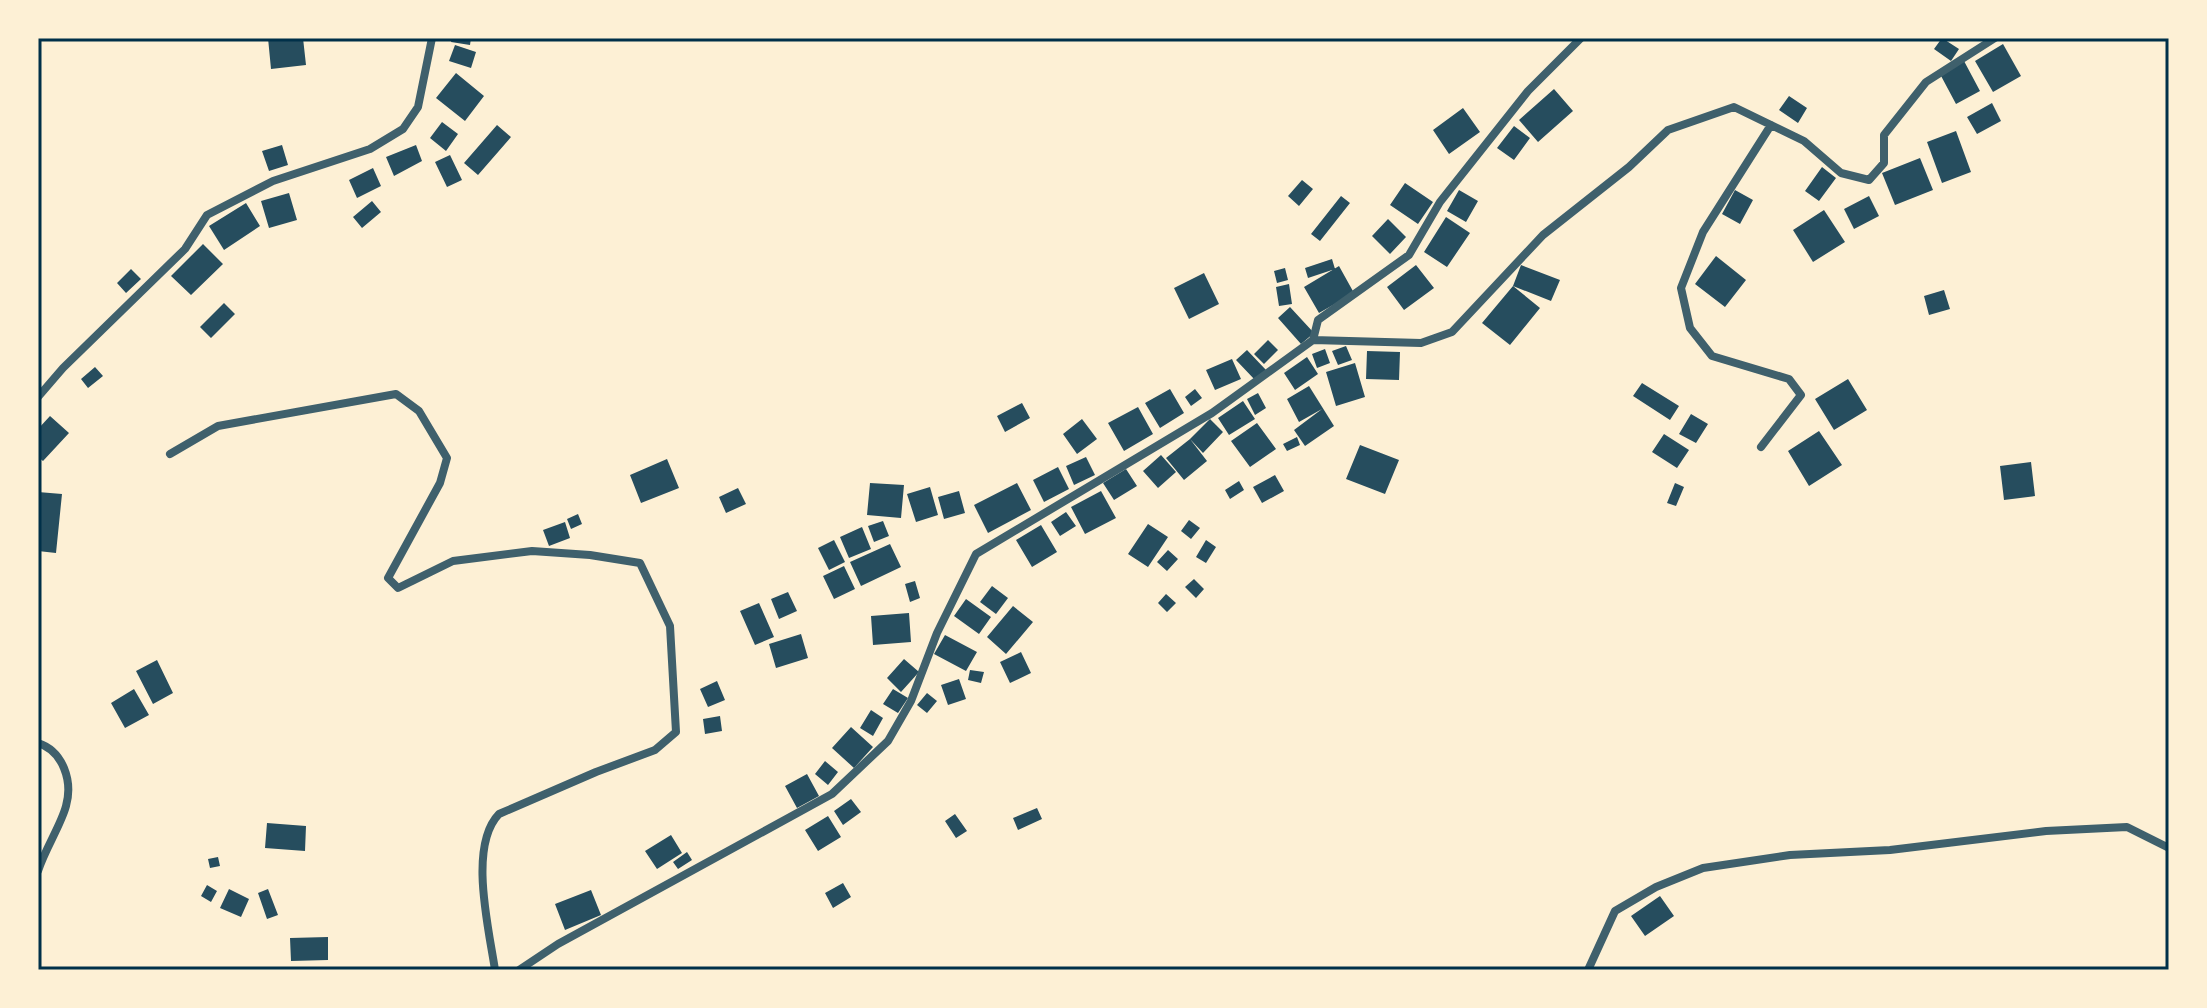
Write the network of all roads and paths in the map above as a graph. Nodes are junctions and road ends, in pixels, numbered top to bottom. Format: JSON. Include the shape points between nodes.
{"nodes":[{"id":1,"x":432,"y":38,"type":"edge"},
{"id":2,"x":1581,"y":38,"type":"edge"},
{"id":3,"x":1995,"y":38,"type":"edge"},
{"id":4,"x":1771,"y":125,"type":"junction"},
{"id":5,"x":1313,"y":340,"type":"junction"},
{"id":6,"x":38,"y":397,"type":"edge"},
{"id":7,"x":1761,"y":447,"type":"dead end"},
{"id":8,"x":170,"y":454,"type":"dead end"},
{"id":9,"x":38,"y":743,"type":"edge"},
{"id":10,"x":2169,"y":848,"type":"edge"},
{"id":11,"x":38,"y":871,"type":"edge"},
{"id":12,"x":495,"y":970,"type":"edge"},
{"id":13,"x":519,"y":970,"type":"edge"},
{"id":14,"x":1588,"y":970,"type":"edge"}],
"edges":[{"from":1,"to":6,"type":"street","via":[[418,107],[403,129],[370,149],[273,181],[207,215],[185,249]]},
{"from":2,"to":5,"type":"street","via":[[1528,91],[1450,189],[1409,255],[1318,320]]},
{"from":3,"to":4,"type":"street","via":[[1926,82],[1884,135],[1884,163],[1869,180],[1841,173],[1804,141]]},
{"from":4,"to":5,"type":"street","via":[[1734,107],[1668,130],[1543,235],[1452,332],[1421,343]]},
{"from":4,"to":7,"type":"street","via":[[1703,232],[1681,288],[1690,328],[1712,356],[1789,379],[1801,395]]},
{"from":5,"to":13,"type":"street","via":[[1212,413],[976,554],[888,741],[832,794]]},
{"from":8,"to":12,"type":"street","via":[[218,426],[396,394],[419,411],[447,458],[440,483],[388,578],[398,588],[453,561],[532,551],[640,563],[670,626],[676,732],[655,750],[499,814],[489,824],[482,877]]},
{"from":9,"to":11,"type":"street","via":[[49,746],[66,768],[67,805]]},
{"from":10,"to":14,"type":"street","via":[[2127,827],[2100,828],[1790,855],[1703,868],[1615,911]]}]}
